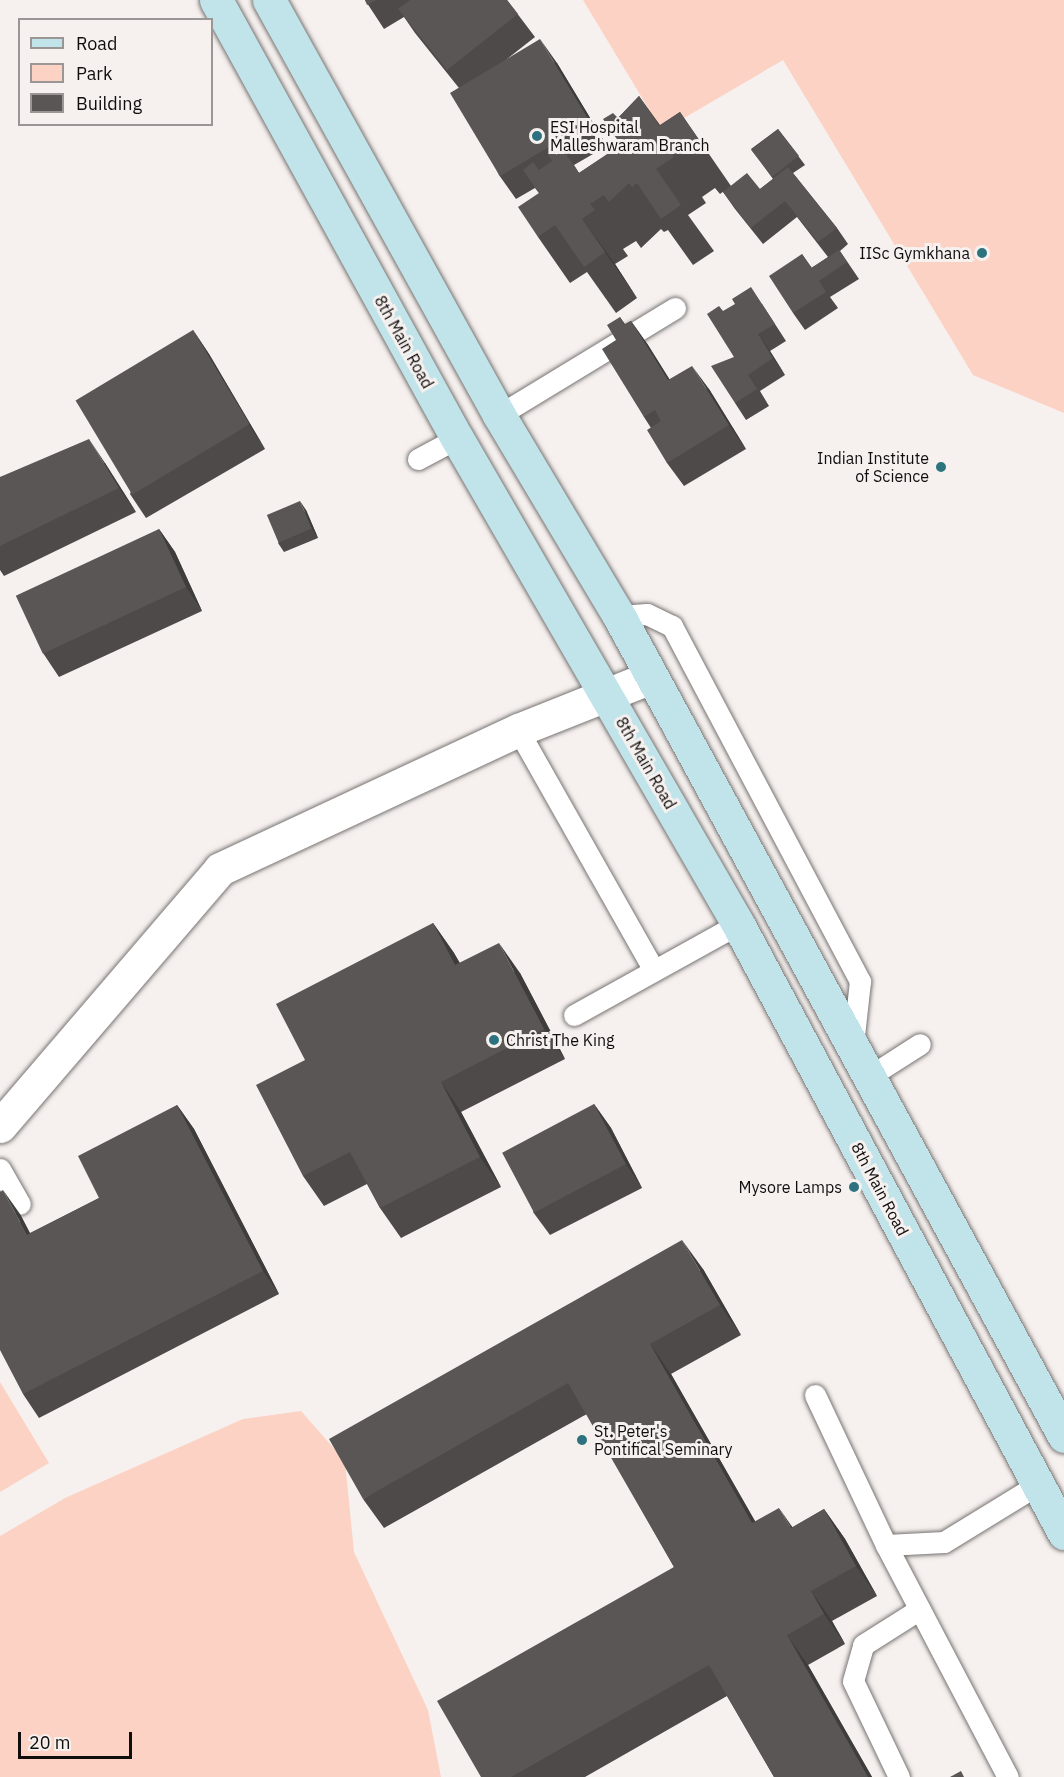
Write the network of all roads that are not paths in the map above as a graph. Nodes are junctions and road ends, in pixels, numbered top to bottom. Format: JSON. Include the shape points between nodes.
{"nodes":[{"id":1,"x":216,"y":0,"type":"edge"},
{"id":2,"x":269,"y":0,"type":"edge"},
{"id":3,"x":675,"y":308,"type":"dead end"},
{"id":4,"x":499,"y":415,"type":"junction"},
{"id":5,"x":457,"y":438,"type":"junction"},
{"id":6,"x":418,"y":459,"type":"dead end"},
{"id":7,"x":619,"y":616,"type":"junction"},
{"id":8,"x":651,"y":676,"type":"junction"},
{"id":9,"x":608,"y":697,"type":"junction"},
{"id":10,"x":518,"y":730,"type":"junction"},
{"id":11,"x":738,"y":924,"type":"junction"},
{"id":12,"x":654,"y":970,"type":"junction"},
{"id":13,"x":574,"y":1015,"type":"dead end"},
{"id":14,"x":920,"y":1044,"type":"dead end"},
{"id":15,"x":853,"y":1046,"type":"junction"},
{"id":16,"x":870,"y":1076,"type":"junction"},
{"id":17,"x":0,"y":1126,"type":"edge"},
{"id":18,"x":0,"y":1169,"type":"edge"},
{"id":19,"x":20,"y":1204,"type":"dead end"},
{"id":20,"x":815,"y":1395,"type":"dead end"},
{"id":21,"x":1064,"y":1436,"type":"edge"},
{"id":22,"x":1037,"y":1485,"type":"junction"},
{"id":23,"x":1064,"y":1533,"type":"edge"},
{"id":24,"x":886,"y":1545,"type":"junction"},
{"id":25,"x":920,"y":1609,"type":"junction"},
{"id":26,"x":899,"y":1777,"type":"edge"},
{"id":27,"x":1007,"y":1777,"type":"edge"}],
"edges":[{"from":1,"to":5,"type":"main road","name":"8th Main Road"},
{"from":2,"to":4,"type":"main road"},
{"from":3,"to":4,"type":"lane"},
{"from":4,"to":5,"type":"main road"},
{"from":4,"to":7,"type":"main road"},
{"from":5,"to":6,"type":"lane"},
{"from":5,"to":9,"type":"main road","name":"8th Main Road"},
{"from":7,"to":8,"type":"main road"},
{"from":7,"to":15,"type":"lane","via":[[646,614],[672,626],[860,981]]},
{"from":8,"to":9,"type":"street"},
{"from":8,"to":15,"type":"main road"},
{"from":9,"to":10,"type":"street"},
{"from":9,"to":11,"type":"main road","name":"8th Main Road"},
{"from":10,"to":12,"type":"lane"},
{"from":10,"to":17,"type":"street","via":[[220,869]]},
{"from":11,"to":12,"type":"lane"},
{"from":11,"to":22,"type":"main road","name":"8th Main Road"},
{"from":12,"to":13,"type":"lane"},
{"from":14,"to":16,"type":"lane"},
{"from":15,"to":16,"type":"main road"},
{"from":16,"to":21,"type":"main road"},
{"from":18,"to":19,"type":"lane"},
{"from":20,"to":24,"type":"lane"},
{"from":22,"to":23,"type":"main road","name":"8th Main Road"},
{"from":22,"to":24,"type":"lane","via":[[944,1542]]},
{"from":24,"to":25,"type":"lane"},
{"from":25,"to":26,"type":"lane","via":[[863,1645],[853,1681]]},
{"from":25,"to":27,"type":"lane"}]}
